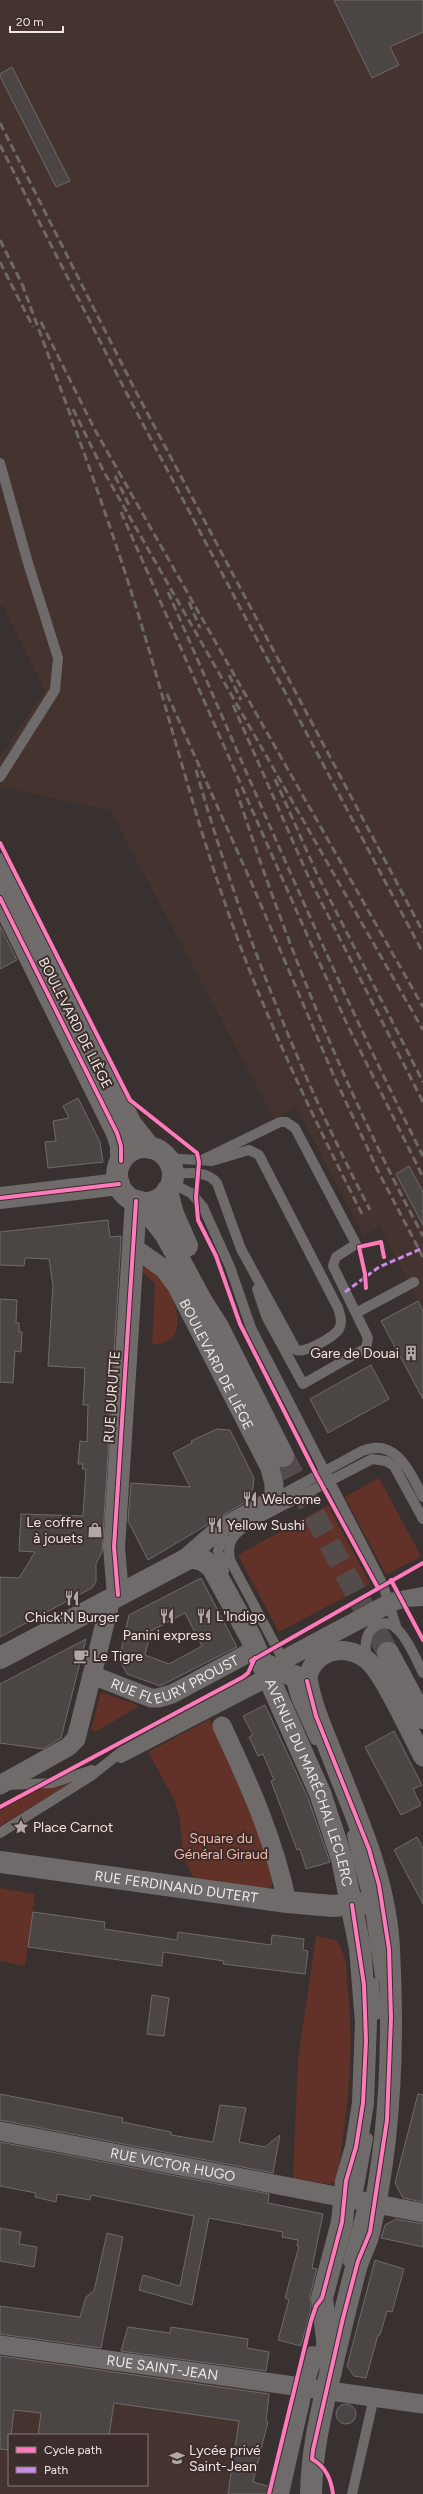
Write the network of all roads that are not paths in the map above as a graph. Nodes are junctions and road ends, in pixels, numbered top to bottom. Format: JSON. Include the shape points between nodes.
{"nodes":[{"id":1,"x":0,"y":463,"type":"edge"},
{"id":2,"x":0,"y":777,"type":"edge"},
{"id":3,"x":0,"y":864,"type":"edge"},
{"id":4,"x":0,"y":898,"type":"edge"},
{"id":5,"x":121,"y":1162,"type":"junction"},
{"id":6,"x":199,"y":1162,"type":"junction"},
{"id":7,"x":166,"y":1171,"type":"junction"},
{"id":8,"x":118,"y":1184,"type":"junction"},
{"id":9,"x":0,"y":1198,"type":"edge"},
{"id":10,"x":138,"y":1202,"type":"junction"},
{"id":11,"x":133,"y":1247,"type":"junction"},
{"id":12,"x":254,"y":1273,"type":"junction"},
{"id":13,"x":414,"y":1282,"type":"dead end"},
{"id":14,"x":356,"y":1313,"type":"junction"},
{"id":15,"x":218,"y":1327,"type":"junction"},
{"id":16,"x":283,"y":1456,"type":"tunnel mouth"},
{"id":17,"x":327,"y":1476,"type":"junction"},
{"id":18,"x":423,"y":1497,"type":"edge"},
{"id":19,"x":274,"y":1499,"type":"junction"},
{"id":20,"x":423,"y":1519,"type":"edge"},
{"id":21,"x":233,"y":1522,"type":"junction"},
{"id":22,"x":186,"y":1558,"type":"junction"},
{"id":23,"x":423,"y":1592,"type":"edge"},
{"id":24,"x":115,"y":1597,"type":"junction"},
{"id":25,"x":423,"y":1601,"type":"edge"},
{"id":26,"x":388,"y":1604,"type":"junction"},
{"id":27,"x":396,"y":1626,"type":"junction"},
{"id":28,"x":388,"y":1653,"type":"tunnel mouth"},
{"id":29,"x":0,"y":1658,"type":"edge"},
{"id":30,"x":367,"y":1660,"type":"junction"},
{"id":31,"x":276,"y":1668,"type":"junction"},
{"id":32,"x":423,"y":1673,"type":"edge"},
{"id":33,"x":92,"y":1675,"type":"junction"},
{"id":34,"x":423,"y":1718,"type":"edge"},
{"id":35,"x":222,"y":1726,"type":"dead end"},
{"id":36,"x":423,"y":1757,"type":"edge"},
{"id":37,"x":106,"y":1765,"type":"junction"},
{"id":38,"x":0,"y":1784,"type":"edge"},
{"id":39,"x":0,"y":1833,"type":"edge"},
{"id":40,"x":0,"y":1862,"type":"edge"},
{"id":41,"x":288,"y":1902,"type":"junction"},
{"id":42,"x":366,"y":1903,"type":"junction"},
{"id":43,"x":0,"y":2131,"type":"edge"},
{"id":44,"x":360,"y":2201,"type":"junction"},
{"id":45,"x":423,"y":2212,"type":"edge"},
{"id":46,"x":325,"y":2325,"type":"junction"},
{"id":47,"x":0,"y":2345,"type":"edge"},
{"id":48,"x":316,"y":2385,"type":"junction"},
{"id":49,"x":374,"y":2397,"type":"junction"},
{"id":50,"x":423,"y":2404,"type":"edge"},
{"id":51,"x":276,"y":2494,"type":"edge"},
{"id":52,"x":284,"y":2494,"type":"edge"},
{"id":53,"x":311,"y":2494,"type":"edge"},
{"id":54,"x":352,"y":2494,"type":"edge"}],
"edges":[{"from":1,"to":2,"type":"lane","via":[[58,658],[55,690]]},
{"from":3,"to":7,"type":"main road","name":"BOULEVARD DE LIÈGE","via":[[127,1117]]},
{"from":4,"to":5,"type":"main road","name":"BOULEVARD DE LIÈGE","via":[[117,1133],[121,1146]]},
{"from":5,"to":7,"type":"main road","via":[[135,1149]]},
{"from":5,"to":8,"type":"main road"},
{"from":6,"to":7,"type":"lane"},
{"from":6,"to":12,"type":"lane","via":[[222,1159],[249,1150],[259,1155],[338,1308],[340,1328],[334,1335],[304,1351],[296,1350]]},
{"from":6,"to":14,"type":"lane","via":[[274,1124],[286,1122],[295,1128],[356,1244],[336,1257],[333,1266]]},
{"from":7,"to":10,"type":"main road","via":[[155,1201]]},
{"from":7,"to":12,"type":"lane","via":[[192,1173],[214,1179],[236,1239]]},
{"from":7,"to":15,"type":"main road","name":"BOULEVARD DE LIÈGE","via":[[173,1214],[196,1264]]},
{"from":7,"to":17,"type":"lane","via":[[203,1207],[230,1267],[251,1328]]},
{"from":8,"to":9,"type":"street"},
{"from":8,"to":10,"type":"main road","via":[[127,1196]]},
{"from":10,"to":11,"type":"street","name":"RUE DURUTTE"},
{"from":10,"to":15,"type":"main road","name":"BOULEVARD DE LIÈGE","via":[[162,1228]]},
{"from":11,"to":19,"type":"street","name":"BOULEVARD DE LIÈGE","via":[[164,1269],[176,1285],[270,1468]]},
{"from":11,"to":24,"type":"street","name":"RUE DURUTTE","via":[[114,1547]]},
{"from":12,"to":14,"type":"lane","via":[[263,1308],[303,1384],[366,1348],[368,1338]]},
{"from":13,"to":14,"type":"lane"},
{"from":15,"to":16,"type":"main road","name":"BOULEVARD DE LIÈGE"},
{"from":17,"to":18,"type":"lane","via":[[368,1449],[385,1448],[394,1452],[404,1462]]},
{"from":17,"to":19,"type":"lane"},
{"from":17,"to":20,"type":"lane","via":[[367,1461],[386,1461],[397,1471]]},
{"from":17,"to":26,"type":"lane","via":[[383,1585]]},
{"from":17,"to":31,"type":"lane","via":[[246,1526],[236,1533],[230,1543],[231,1562]]},
{"from":19,"to":21,"type":"street"},
{"from":21,"to":22,"type":"street","via":[[216,1532]]},
{"from":21,"to":31,"type":"lane","via":[[221,1536],[219,1558]]},
{"from":22,"to":24,"type":"street"},
{"from":22,"to":31,"type":"street","name":"AVENUE DU MARÉCHAL LECLERC","via":[[196,1557],[212,1567]]},
{"from":23,"to":26,"type":"lane","via":[[402,1594]]},
{"from":24,"to":29,"type":"street"},
{"from":24,"to":33,"type":"street","name":"RUE DURUTTE"},
{"from":25,"to":26,"type":"lane"},
{"from":26,"to":27,"type":"lane"},
{"from":26,"to":31,"type":"lane"},
{"from":26,"to":31,"type":"lane","via":[[292,1650]]},
{"from":27,"to":30,"type":"lane","via":[[384,1623],[372,1629],[366,1642]]},
{"from":27,"to":32,"type":"lane"},
{"from":28,"to":34,"type":"main road"},
{"from":30,"to":31,"type":"street","via":[[349,1651],[327,1654],[313,1665]]},
{"from":30,"to":36,"type":"street","via":[[384,1684]]},
{"from":31,"to":33,"type":"street","name":"RUE FLEURY PROUST","via":[[158,1698]]},
{"from":31,"to":37,"type":"lane","via":[[121,1752]]},
{"from":31,"to":42,"type":"street","name":"AVENUE DU MARÉCHAL LECLERC","via":[[342,1859]]},
{"from":31,"to":42,"type":"street","name":"AVENUE DU MARÉCHAL LECLERC","via":[[319,1725],[369,1849]]},
{"from":33,"to":38,"type":"street","name":"RUE DURUTTE","via":[[73,1744]]},
{"from":35,"to":41,"type":"street","via":[[265,1821]]},
{"from":37,"to":38,"type":"lane","via":[[61,1781],[27,1786]]},
{"from":37,"to":39,"type":"lane"},
{"from":40,"to":41,"type":"street","name":"RUE FERDINAND DUTERT"},
{"from":41,"to":42,"type":"street","name":"RUE FERDINAND DUTERT"},
{"from":42,"to":44,"type":"street","name":"AVENUE DU MARÉCHAL LECLERC","via":[[363,1969],[366,2041],[361,2122],[346,2181]]},
{"from":42,"to":44,"type":"street","name":"AVENUE DU MARÉCHAL LECLERC","via":[[389,1949],[391,2060],[387,2120]]},
{"from":43,"to":44,"type":"street","name":"RUE VICTOR HUGO"},
{"from":44,"to":45,"type":"street","name":"RUE VICTOR HUGO"},
{"from":44,"to":46,"type":"street","name":"AVENUE DU MARÉCHAL LECLERC","via":[[342,2222],[322,2298]]},
{"from":44,"to":48,"type":"street","name":"AVENUE DU MARÉCHAL LECLERC","via":[[370,2232]]},
{"from":46,"to":48,"type":"street","name":"AVENUE DU MARÉCHAL LECLERC"},
{"from":46,"to":48,"type":"lane"},
{"from":46,"to":48,"type":"lane"},
{"from":47,"to":48,"type":"street","name":"RUE SAINT-JEAN"},
{"from":48,"to":49,"type":"street","name":"RUE SAINT-JEAN"},
{"from":48,"to":51,"type":"lane"},
{"from":48,"to":52,"type":"lane"},
{"from":48,"to":53,"type":"street","name":"AVENUE DU MARÉCHAL LECLERC"},
{"from":49,"to":50,"type":"street","name":"RUE SAINT-JEAN"},
{"from":49,"to":54,"type":"lane"}]}
